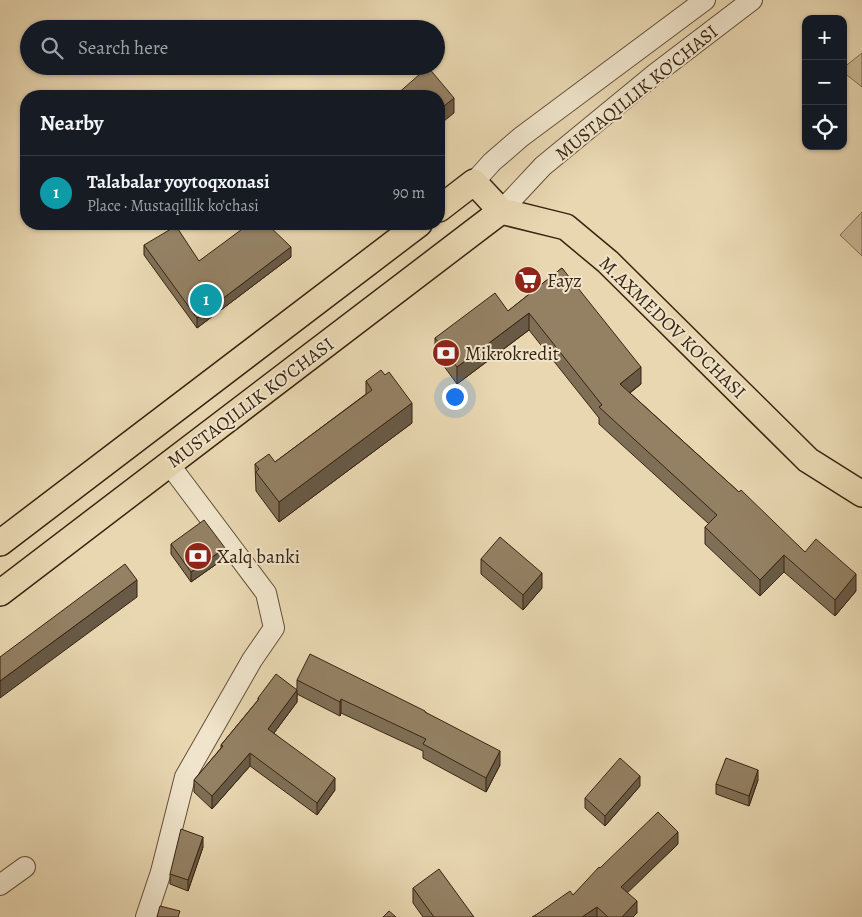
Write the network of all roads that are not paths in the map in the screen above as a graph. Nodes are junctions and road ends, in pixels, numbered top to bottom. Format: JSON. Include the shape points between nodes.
{"nodes":[{"id":1,"x":705,"y":0,"type":"edge"},
{"id":2,"x":752,"y":0,"type":"edge"},
{"id":3,"x":474,"y":182,"type":"junction"},
{"id":4,"x":445,"y":204,"type":"edge"},
{"id":5,"x":501,"y":211,"type":"junction"},
{"id":6,"x":411,"y":230,"type":"edge"},
{"id":7,"x":169,"y":464,"type":"junction"},
{"id":8,"x":862,"y":494,"type":"edge"},
{"id":9,"x":0,"y":543,"type":"edge"},
{"id":10,"x":0,"y":594,"type":"edge"},
{"id":11,"x":25,"y":867,"type":"dead end"},
{"id":12,"x":0,"y":885,"type":"edge"},
{"id":13,"x":146,"y":917,"type":"edge"}],
"edges":[{"from":1,"to":3,"type":"street","name":"MUSTAQILLIK KO’CHASI","via":[[522,137]]},
{"from":2,"to":5,"type":"street","name":"MUSTAQILLIK KO’CHASI","via":[[543,166]]},
{"from":3,"to":4,"type":"main road"},
{"from":3,"to":5,"type":"main road"},
{"from":5,"to":7,"type":"main road","name":"MUSTAQILLIK KO’CHASI"},
{"from":5,"to":8,"type":"main road","name":"M.AXMEDOV KO'CHASI","via":[[566,227],[608,262],[808,460]]},
{"from":6,"to":9,"type":"main road","name":"MUSTAQILLIK KO’CHASI"},
{"from":7,"to":10,"type":"main road","name":"MUSTAQILLIK KO’CHASI"},
{"from":7,"to":13,"type":"street","via":[[266,593],[274,628],[184,777],[161,872]]},
{"from":11,"to":12,"type":"street"}]}
